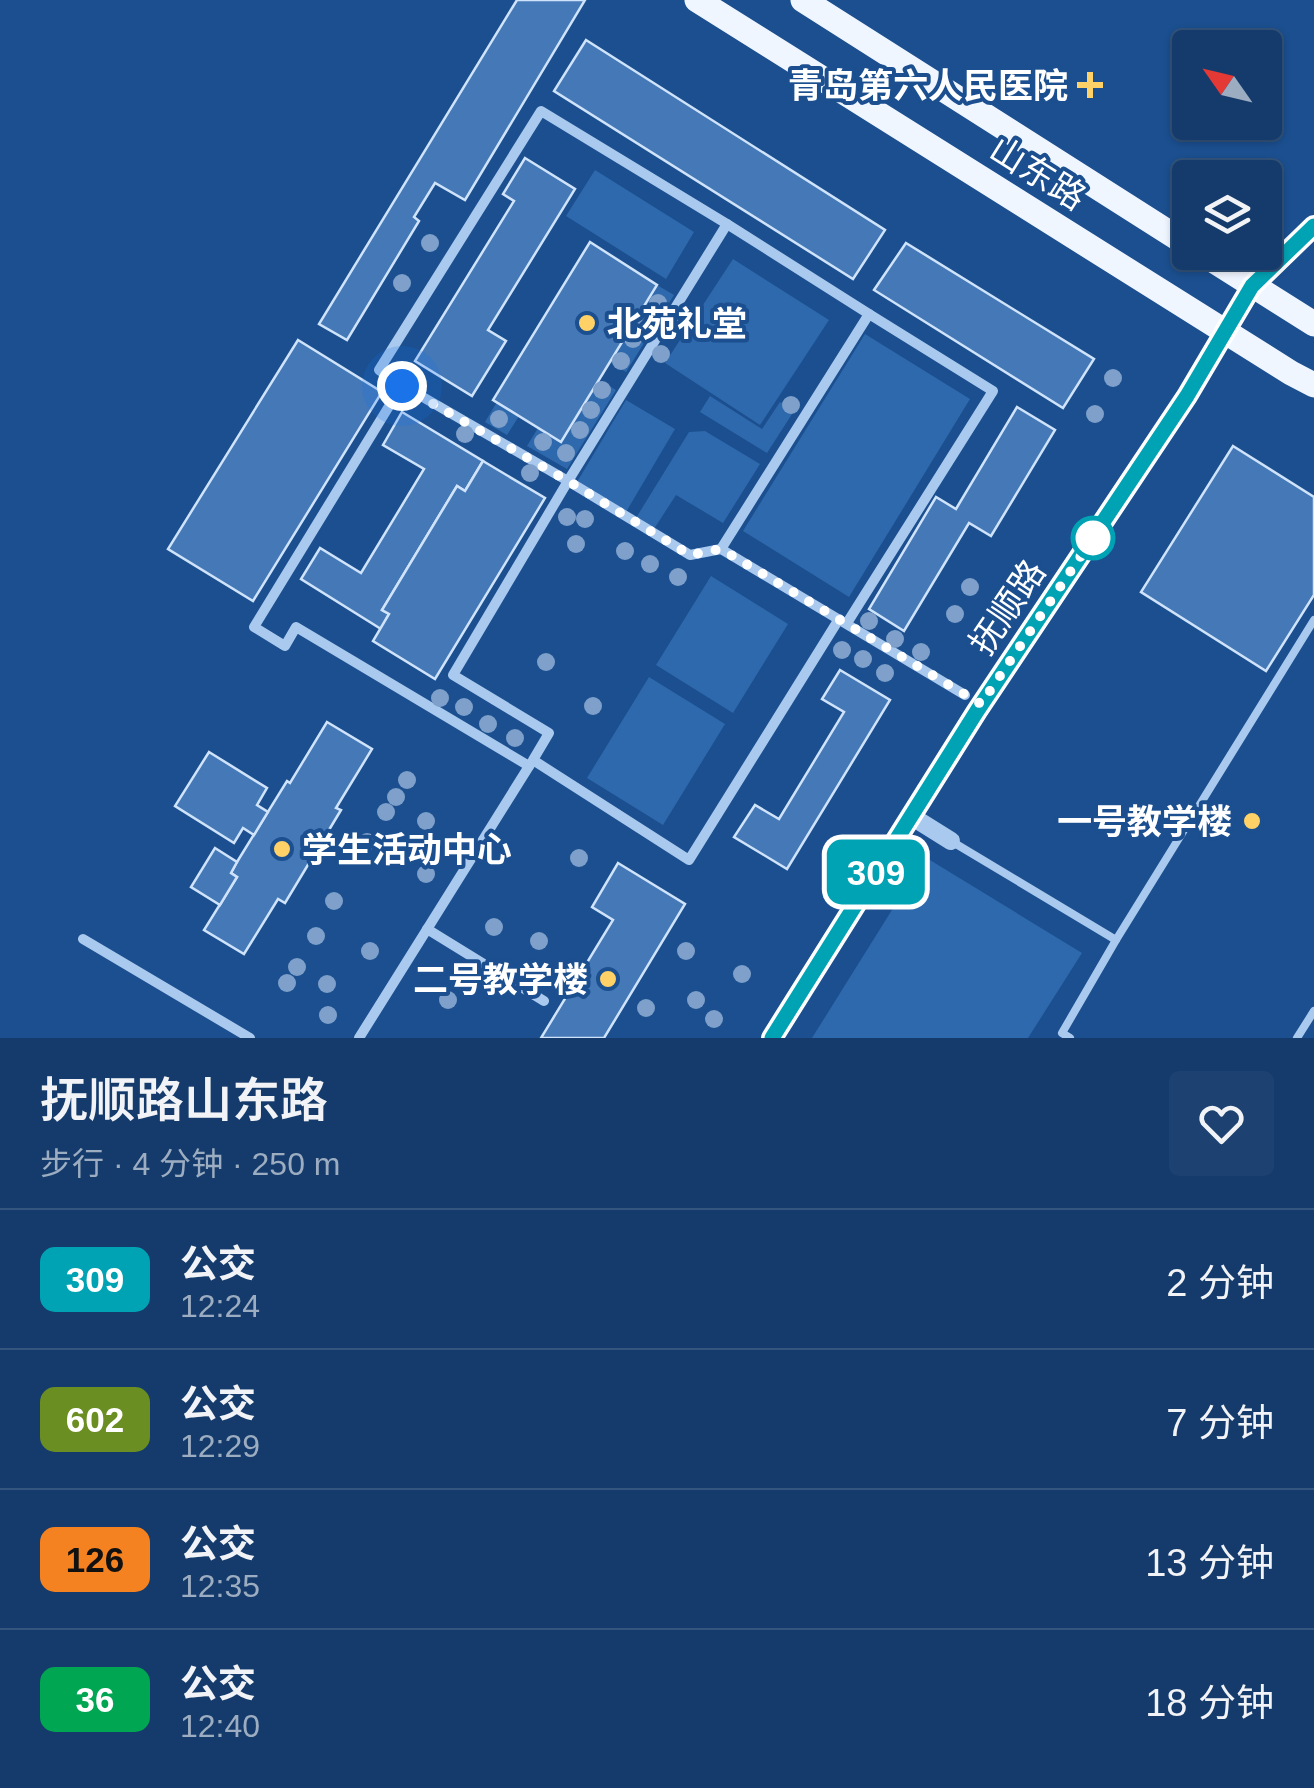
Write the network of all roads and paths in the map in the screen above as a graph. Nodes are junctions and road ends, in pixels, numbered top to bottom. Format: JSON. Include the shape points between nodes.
{"nodes":[{"id":1,"x":697,"y":0,"type":"edge"},
{"id":2,"x":803,"y":0,"type":"edge"},
{"id":3,"x":727,"y":224,"type":"junction"},
{"id":4,"x":1314,"y":226,"type":"edge"},
{"id":5,"x":1172,"y":235,"type":"edge"},
{"id":6,"x":1228,"y":270,"type":"edge"},
{"id":7,"x":1252,"y":286,"type":"junction"},
{"id":8,"x":869,"y":314,"type":"junction"},
{"id":9,"x":1314,"y":324,"type":"edge"},
{"id":10,"x":1226,"y":332,"type":"junction"},
{"id":11,"x":1302,"y":379,"type":"edge"},
{"id":12,"x":402,"y":386,"type":"junction"},
{"id":13,"x":1314,"y":396,"type":"edge"},
{"id":14,"x":568,"y":481,"type":"junction"},
{"id":15,"x":721,"y":549,"type":"junction"},
{"id":16,"x":1314,"y":620,"type":"edge"},
{"id":17,"x":843,"y":621,"type":"junction"},
{"id":18,"x":1304,"y":636,"type":"junction"},
{"id":19,"x":1314,"y":641,"type":"edge"},
{"id":20,"x":973,"y":700,"type":"junction"},
{"id":21,"x":531,"y":763,"type":"junction"},
{"id":22,"x":911,"y":816,"type":"junction"},
{"id":23,"x":952,"y":841,"type":"joint"},
{"id":24,"x":427,"y":929,"type":"junction"},
{"id":25,"x":84,"y":939,"type":"dead end"},
{"id":26,"x":1116,"y":940,"type":"junction"},
{"id":27,"x":544,"y":1001,"type":"dead end"},
{"id":28,"x":1314,"y":1011,"type":"edge"},
{"id":29,"x":250,"y":1038,"type":"edge"},
{"id":30,"x":359,"y":1038,"type":"edge"},
{"id":31,"x":772,"y":1038,"type":"edge"},
{"id":32,"x":1070,"y":1038,"type":"edge"},
{"id":33,"x":1297,"y":1038,"type":"edge"}],
"edges":[{"from":1,"to":10,"type":"main road","name":"山东路"},
{"from":2,"to":5,"type":"main road","name":"山东路"},
{"from":3,"to":8,"type":"street"},
{"from":3,"to":12,"type":"street","via":[[541,111],[379,370]]},
{"from":3,"to":14,"type":"street"},
{"from":4,"to":7,"type":"main road","name":"抚顺路"},
{"from":6,"to":7,"type":"main road"},
{"from":7,"to":9,"type":"main road"},
{"from":7,"to":10,"type":"main road","name":"抚顺路"},
{"from":8,"to":15,"type":"street"},
{"from":8,"to":17,"type":"street","via":[[993,391]]},
{"from":10,"to":11,"type":"main road","name":"山东路"},
{"from":10,"to":20,"type":"main road","name":"抚顺路"},
{"from":11,"to":13,"type":"main road","name":"山东路"},
{"from":12,"to":14,"type":"street"},
{"from":12,"to":21,"type":"street","via":[[254,627],[284,646],[296,627]]},
{"from":14,"to":15,"type":"street","via":[[690,555]]},
{"from":14,"to":21,"type":"street","via":[[453,675],[548,733]]},
{"from":15,"to":17,"type":"street"},
{"from":16,"to":18,"type":"lane"},
{"from":17,"to":20,"type":"street"},
{"from":17,"to":21,"type":"street","via":[[690,860]]},
{"from":18,"to":19,"type":"lane"},
{"from":18,"to":26,"type":"lane"},
{"from":20,"to":22,"type":"main road","name":"抚顺路"},
{"from":21,"to":24,"type":"street"},
{"from":22,"to":23,"type":"street"},
{"from":22,"to":31,"type":"main road","name":"抚顺路"},
{"from":23,"to":26,"type":"lane"},
{"from":24,"to":27,"type":"street"},
{"from":24,"to":30,"type":"street"},
{"from":25,"to":29,"type":"street"},
{"from":26,"to":32,"type":"lane","via":[[1062,1033]]},
{"from":28,"to":33,"type":"lane"}]}
